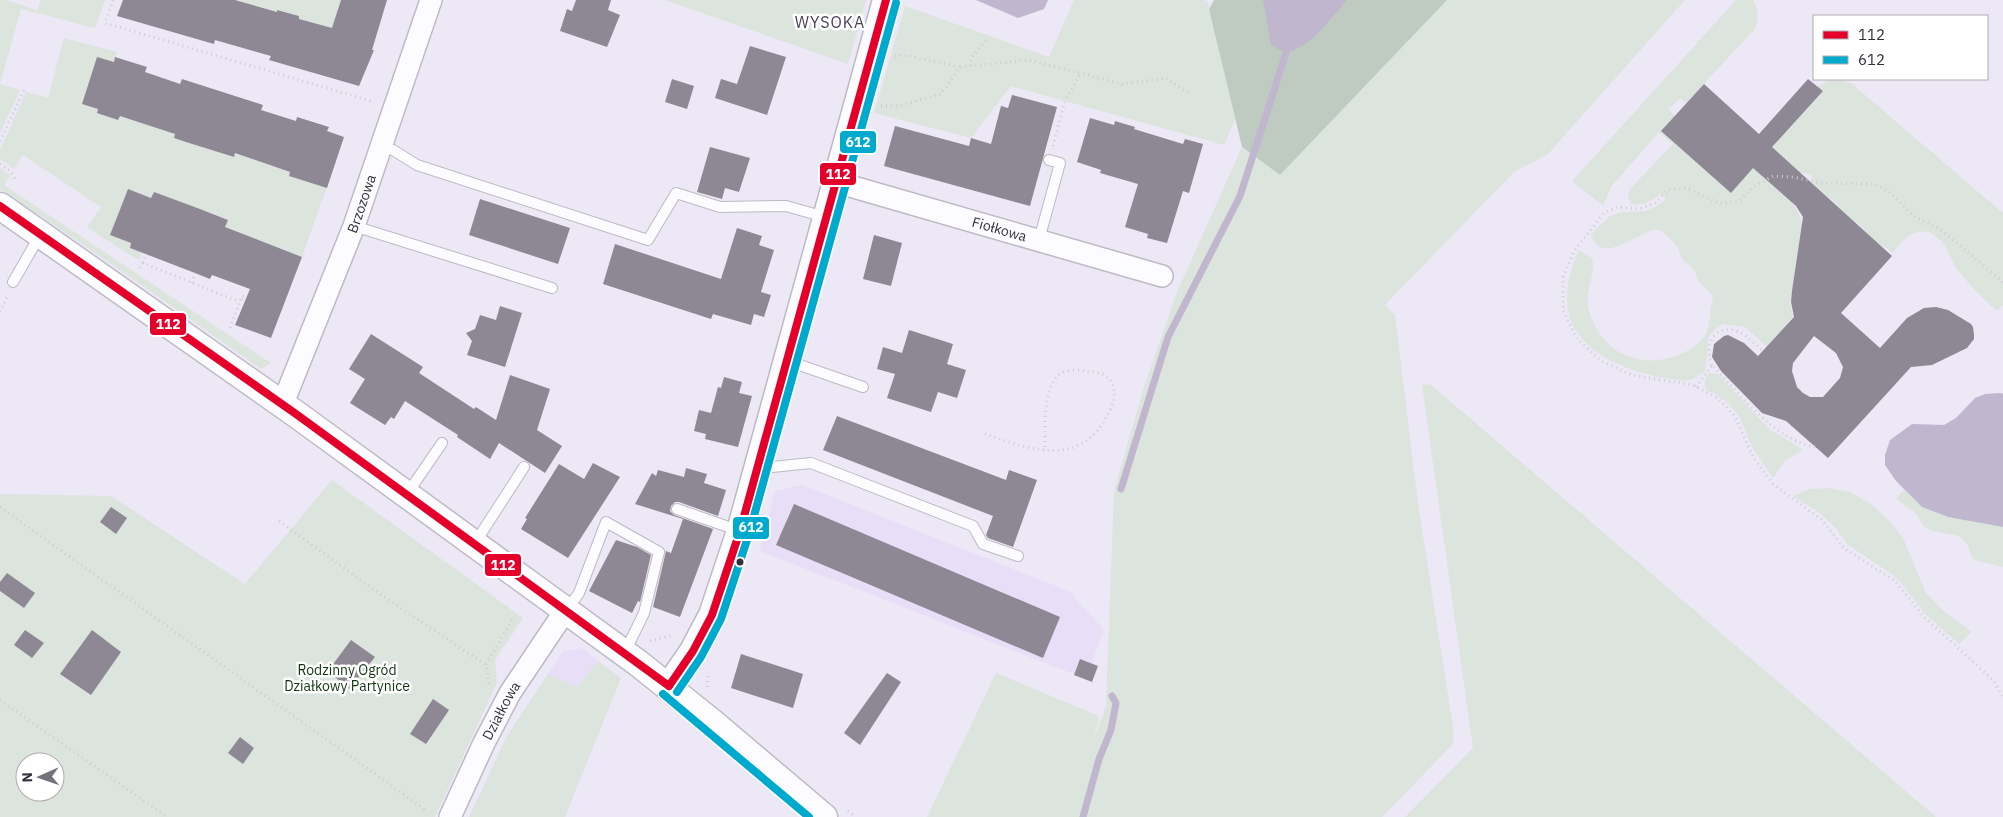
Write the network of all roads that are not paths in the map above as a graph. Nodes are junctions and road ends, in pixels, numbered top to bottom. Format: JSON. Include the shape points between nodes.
{"nodes":[{"id":1,"x":431,"y":0,"type":"edge"},
{"id":2,"x":886,"y":0,"type":"edge"},
{"id":3,"x":381,"y":146,"type":"junction"},
{"id":4,"x":1049,"y":160,"type":"dead end"},
{"id":5,"x":836,"y":182,"type":"junction"},
{"id":6,"x":0,"y":206,"type":"edge"},
{"id":7,"x":826,"y":217,"type":"junction"},
{"id":8,"x":354,"y":226,"type":"junction"},
{"id":9,"x":41,"y":234,"type":"junction"},
{"id":10,"x":1039,"y":240,"type":"junction"},
{"id":11,"x":1162,"y":276,"type":"dead end"},
{"id":12,"x":13,"y":282,"type":"dead end"},
{"id":13,"x":552,"y":288,"type":"dead end"},
{"id":14,"x":788,"y":361,"type":"junction"},
{"id":15,"x":863,"y":387,"type":"dead end"},
{"id":16,"x":281,"y":404,"type":"junction"},
{"id":17,"x":442,"y":443,"type":"dead end"},
{"id":18,"x":760,"y":464,"type":"junction"},
{"id":19,"x":524,"y":468,"type":"dead end"},
{"id":20,"x":407,"y":494,"type":"junction"},
{"id":21,"x":677,"y":509,"type":"dead end"},
{"id":22,"x":740,"y":531,"type":"junction"},
{"id":23,"x":475,"y":543,"type":"junction"},
{"id":24,"x":1018,"y":556,"type":"dead end"},
{"id":25,"x":565,"y":611,"type":"junction"},
{"id":26,"x":625,"y":654,"type":"junction"},
{"id":27,"x":669,"y":686,"type":"junction"},
{"id":28,"x":450,"y":817,"type":"edge"},
{"id":29,"x":824,"y":817,"type":"edge"}],
"edges":[{"from":1,"to":3,"type":"street","name":"Brzozowa"},
{"from":2,"to":5,"type":"street"},
{"from":3,"to":7,"type":"lane","via":[[417,164],[648,240],[676,193],[720,207],[786,206]]},
{"from":3,"to":8,"type":"street","name":"Brzozowa"},
{"from":4,"to":10,"type":"lane","via":[[1060,163]]},
{"from":5,"to":7,"type":"street"},
{"from":5,"to":10,"type":"street","name":"Fiołkowa"},
{"from":6,"to":9,"type":"street"},
{"from":7,"to":14,"type":"street"},
{"from":8,"to":13,"type":"lane"},
{"from":8,"to":16,"type":"street","name":"Brzozowa"},
{"from":9,"to":12,"type":"lane"},
{"from":9,"to":16,"type":"street"},
{"from":10,"to":11,"type":"street","name":"Fiołkowa"},
{"from":14,"to":15,"type":"lane"},
{"from":14,"to":18,"type":"street"},
{"from":16,"to":20,"type":"street"},
{"from":17,"to":20,"type":"lane"},
{"from":18,"to":22,"type":"street"},
{"from":18,"to":24,"type":"lane","via":[[772,467],[811,462],[973,526],[983,544]]},
{"from":19,"to":23,"type":"lane"},
{"from":20,"to":23,"type":"street"},
{"from":21,"to":22,"type":"lane"},
{"from":22,"to":27,"type":"street","via":[[708,622]]},
{"from":23,"to":25,"type":"street"},
{"from":25,"to":26,"type":"street"},
{"from":25,"to":26,"type":"lane","via":[[579,593],[606,522],[659,552],[644,613]]},
{"from":25,"to":28,"type":"street","name":"Działkowa","via":[[510,693]]},
{"from":26,"to":27,"type":"street"},
{"from":27,"to":29,"type":"street"}]}
